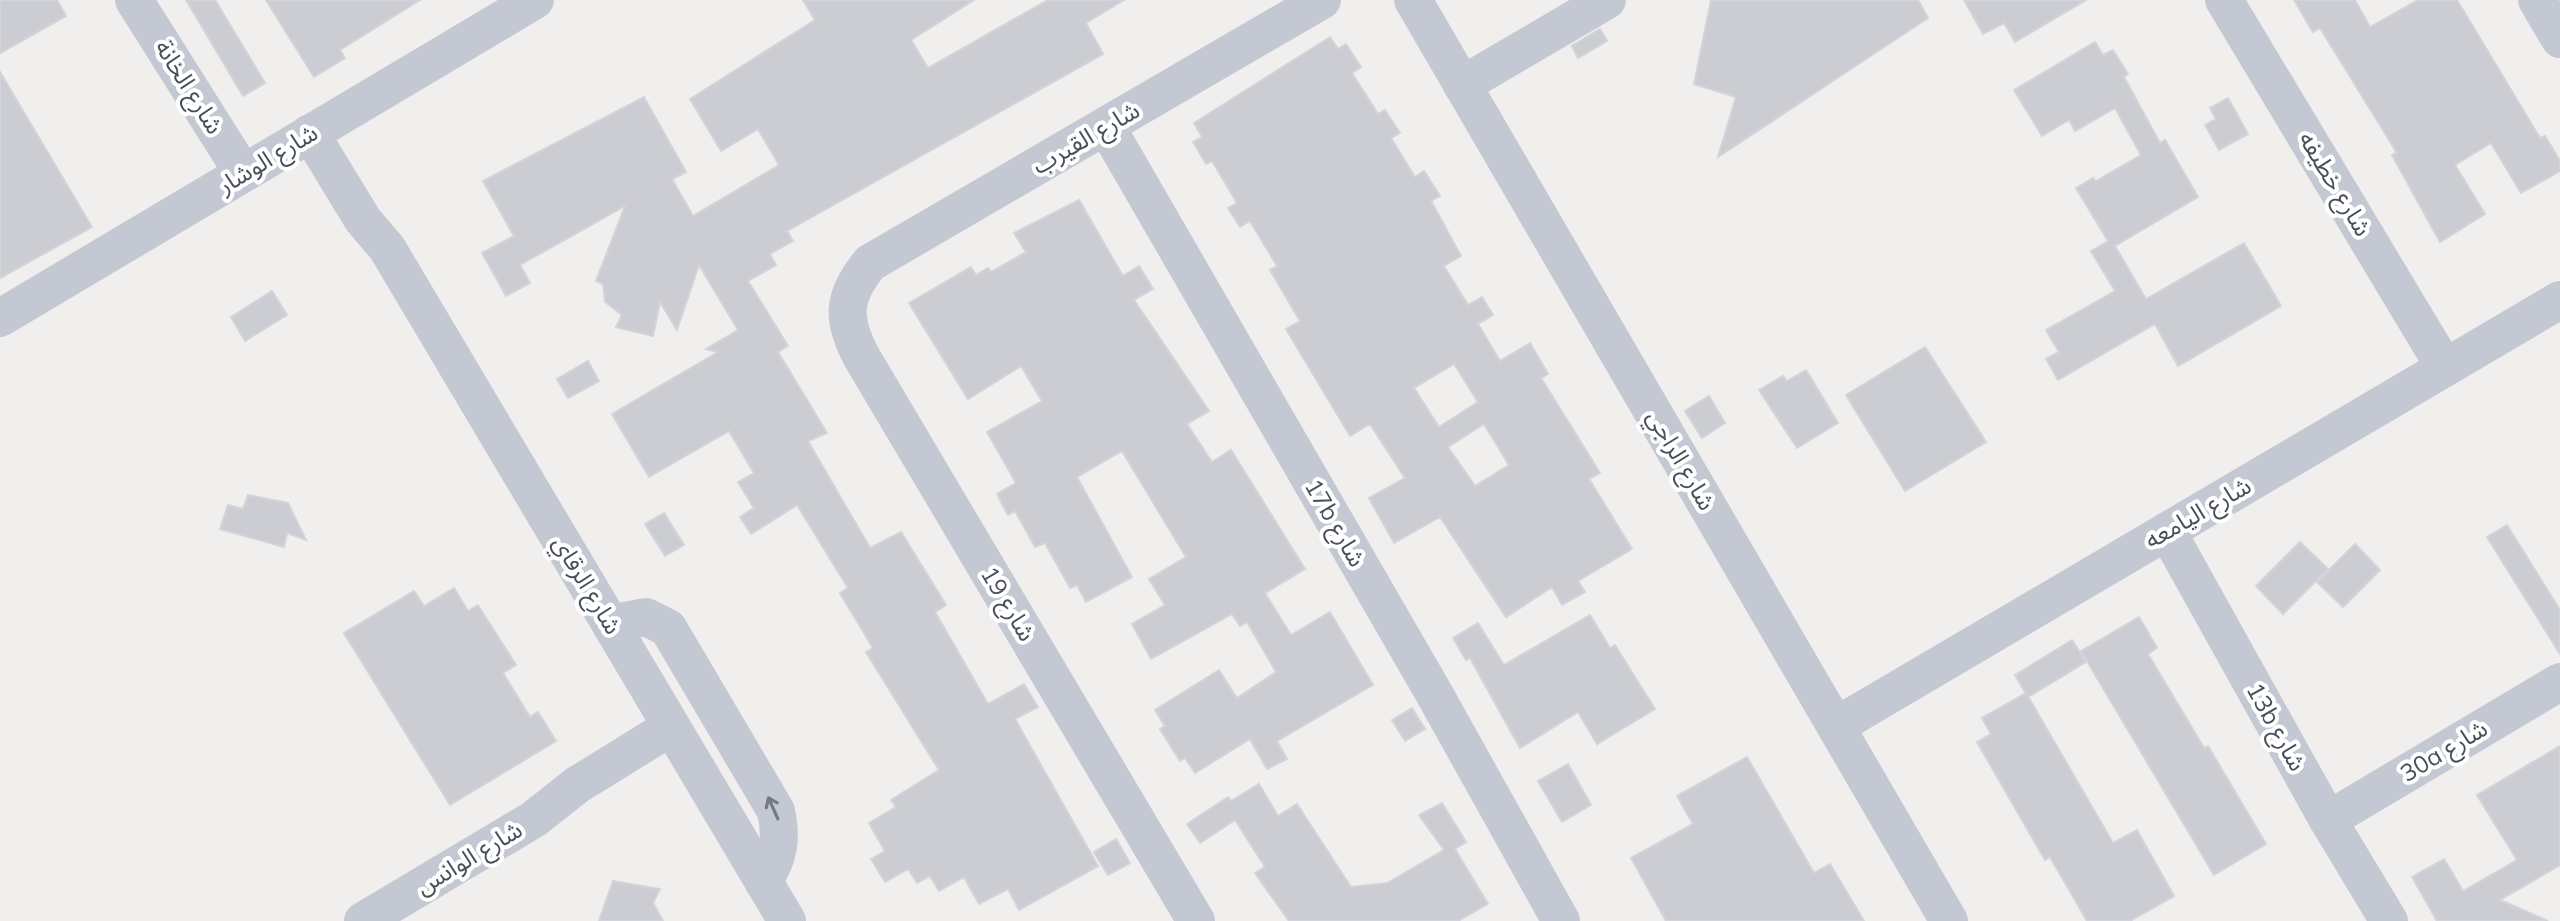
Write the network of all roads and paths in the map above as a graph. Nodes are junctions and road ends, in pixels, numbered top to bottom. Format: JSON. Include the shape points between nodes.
{"nodes":[{"id":1,"x":134,"y":0,"type":"edge"},
{"id":2,"x":535,"y":0,"type":"edge"},
{"id":3,"x":1322,"y":0,"type":"edge"},
{"id":4,"x":1413,"y":0,"type":"edge"},
{"id":5,"x":1607,"y":0,"type":"edge"},
{"id":6,"x":2224,"y":0,"type":"edge"},
{"id":7,"x":2537,"y":0,"type":"edge"},
{"id":8,"x":2560,"y":39,"type":"edge"},
{"id":9,"x":1462,"y":85,"type":"junction"},
{"id":10,"x":1106,"y":126,"type":"junction"},
{"id":11,"x":319,"y":128,"type":"junction"},
{"id":12,"x":243,"y":173,"type":"junction"},
{"id":13,"x":855,"y":281,"type":"joint"},
{"id":14,"x":2560,"y":300,"type":"edge"},
{"id":15,"x":0,"y":318,"type":"edge"},
{"id":16,"x":2445,"y":368,"type":"junction"},
{"id":17,"x":2167,"y":531,"type":"junction"},
{"id":18,"x":614,"y":630,"type":"junction"},
{"id":19,"x":2560,"y":682,"type":"edge"},
{"id":20,"x":1836,"y":726,"type":"junction"},
{"id":21,"x":677,"y":736,"type":"junction"},
{"id":22,"x":2328,"y":820,"type":"junction"},
{"id":23,"x":763,"y":881,"type":"junction"},
{"id":24,"x":363,"y":921,"type":"edge"},
{"id":25,"x":787,"y":921,"type":"edge"},
{"id":26,"x":1196,"y":921,"type":"edge"},
{"id":27,"x":1561,"y":921,"type":"edge"},
{"id":28,"x":1949,"y":921,"type":"edge"},
{"id":29,"x":2389,"y":921,"type":"edge"}],
"edges":[{"from":1,"to":12,"type":"street","name":"شارع الخانة"},
{"from":2,"to":11,"type":"street","name":"شارع الوشار"},
{"from":3,"to":10,"type":"street","name":"شارع القيرب"},
{"from":4,"to":9,"type":"street","name":"شارع الراجي"},
{"from":5,"to":9,"type":"street"},
{"from":6,"to":16,"type":"street","name":"شارع خطيفه"},
{"from":7,"to":8,"type":"street"},
{"from":9,"to":20,"type":"street","name":"شارع الراجي"},
{"from":10,"to":13,"type":"street","name":"شارع القيرب","via":[[870,263]]},
{"from":10,"to":27,"type":"street","name":"17b شارع"},
{"from":11,"to":12,"type":"street","name":"شارع الوشار"},
{"from":11,"to":18,"type":"street","name":"شارع الرقاي"},
{"from":12,"to":15,"type":"street","name":"شارع الوشار"},
{"from":13,"to":26,"type":"street","name":"شارع 19","via":[[847,305],[849,332],[861,356]]},
{"from":14,"to":16,"type":"street","name":"شارع اليامعه"},
{"from":16,"to":17,"type":"street","name":"شارع اليامعه"},
{"from":17,"to":20,"type":"street","name":"شارع اليامعه"},
{"from":17,"to":22,"type":"street","name":"13b شارع"},
{"from":18,"to":21,"type":"street","name":"شارع الرقاي"},
{"from":23,"to":18,"type":"street","one_way":true,"via":[[777,855],[776,811],[668,628],[635,617]]},
{"from":19,"to":22,"type":"street","name":"30a شارع"},
{"from":20,"to":28,"type":"street","name":"شارع الراجي"},
{"from":21,"to":23,"type":"street","name":"شارع الرقاي"},
{"from":21,"to":24,"type":"street","name":"شارع الوانس","via":[[568,807],[534,819]]},
{"from":22,"to":29,"type":"street","name":"13b شارع"},
{"from":23,"to":25,"type":"street","name":"شارع الرقاي"}]}
